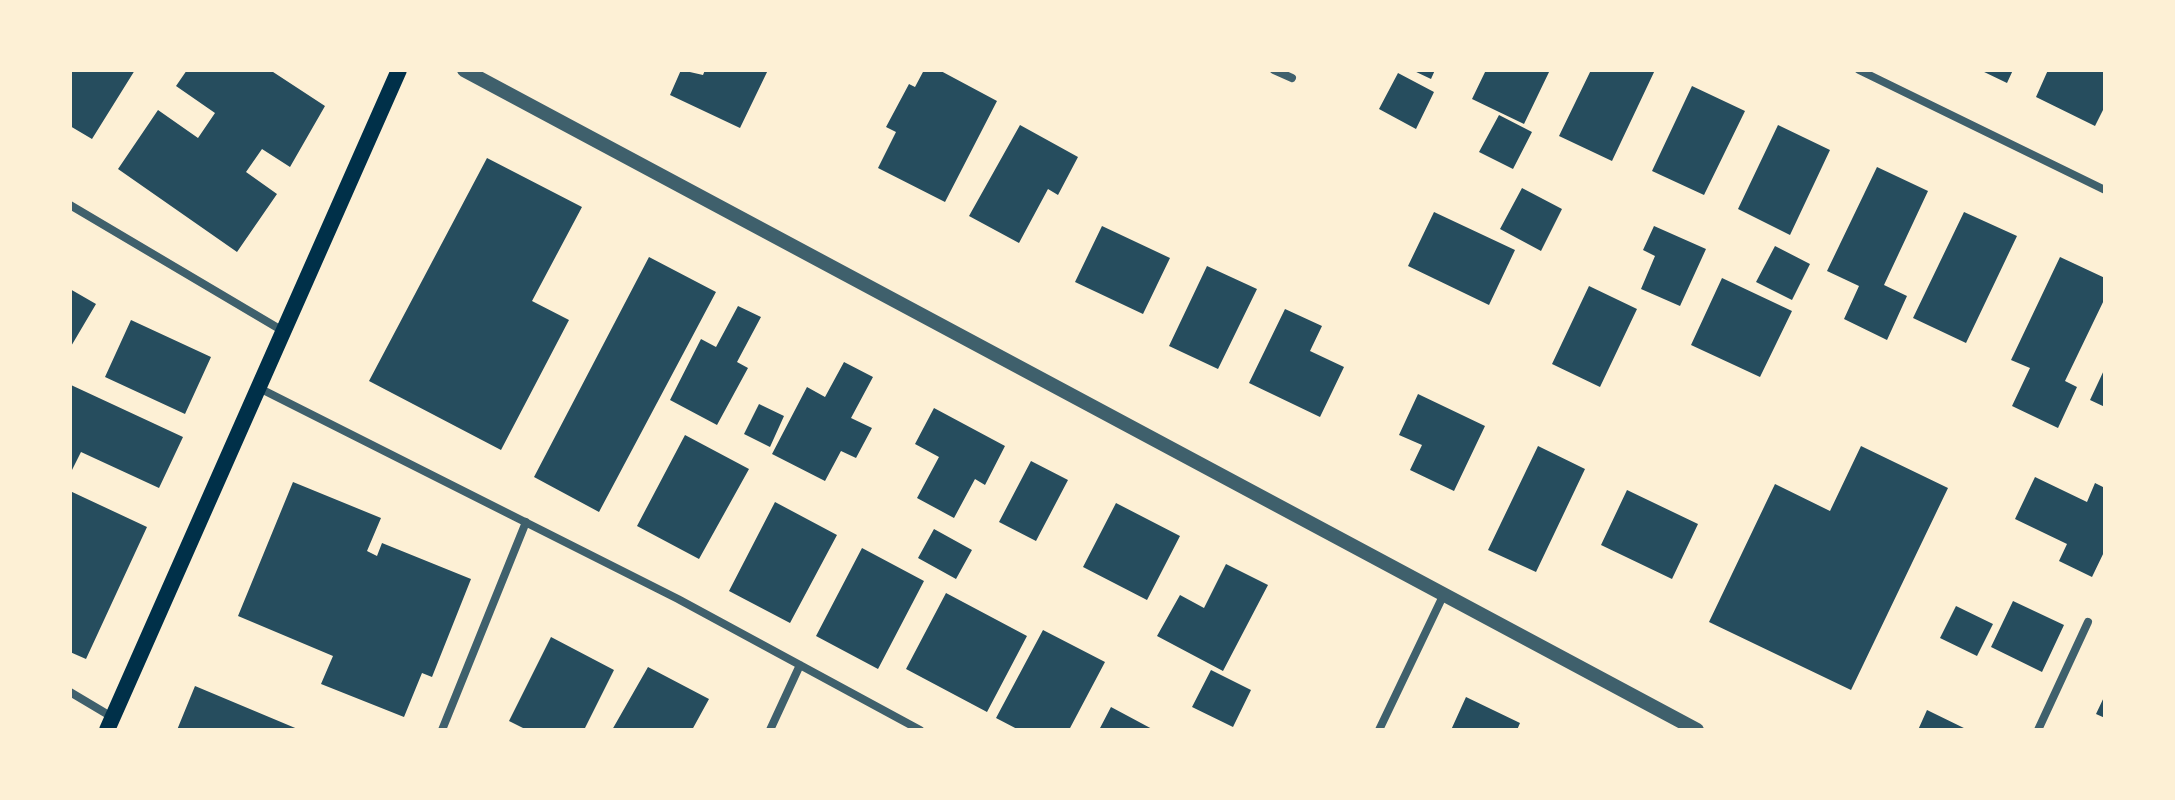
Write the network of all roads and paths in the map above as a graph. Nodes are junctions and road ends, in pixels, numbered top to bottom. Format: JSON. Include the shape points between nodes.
{"nodes":[{"id":1,"x":399,"y":70,"type":"edge"},
{"id":2,"x":464,"y":70,"type":"edge"},
{"id":3,"x":1274,"y":70,"type":"edge"},
{"id":4,"x":1859,"y":70,"type":"edge"},
{"id":5,"x":1292,"y":78,"type":"dead end"},
{"id":6,"x":2105,"y":190,"type":"edge"},
{"id":7,"x":70,"y":205,"type":"edge"},
{"id":8,"x":285,"y":331,"type":"junction"},
{"id":9,"x":259,"y":388,"type":"junction"},
{"id":10,"x":526,"y":522,"type":"junction"},
{"id":11,"x":1443,"y":596,"type":"junction"},
{"id":12,"x":2088,"y":622,"type":"dead end"},
{"id":13,"x":800,"y":665,"type":"junction"},
{"id":14,"x":70,"y":692,"type":"edge"},
{"id":15,"x":110,"y":724,"type":"edge"},
{"id":16,"x":442,"y":730,"type":"edge"},
{"id":17,"x":770,"y":730,"type":"edge"},
{"id":18,"x":920,"y":730,"type":"edge"},
{"id":19,"x":1379,"y":730,"type":"edge"},
{"id":20,"x":1697,"y":730,"type":"edge"},
{"id":21,"x":2038,"y":730,"type":"edge"}],
"edges":[{"from":1,"to":8,"type":"main road"},
{"from":2,"to":11,"type":"street"},
{"from":3,"to":5,"type":"street"},
{"from":4,"to":6,"type":"street"},
{"from":7,"to":8,"type":"street"},
{"from":8,"to":9,"type":"main road"},
{"from":9,"to":10,"type":"street"},
{"from":9,"to":15,"type":"main road"},
{"from":10,"to":13,"type":"street"},
{"from":10,"to":16,"type":"street"},
{"from":11,"to":19,"type":"street"},
{"from":11,"to":20,"type":"street"},
{"from":12,"to":21,"type":"street"},
{"from":13,"to":17,"type":"street"},
{"from":13,"to":18,"type":"street"},
{"from":14,"to":15,"type":"street"}]}
